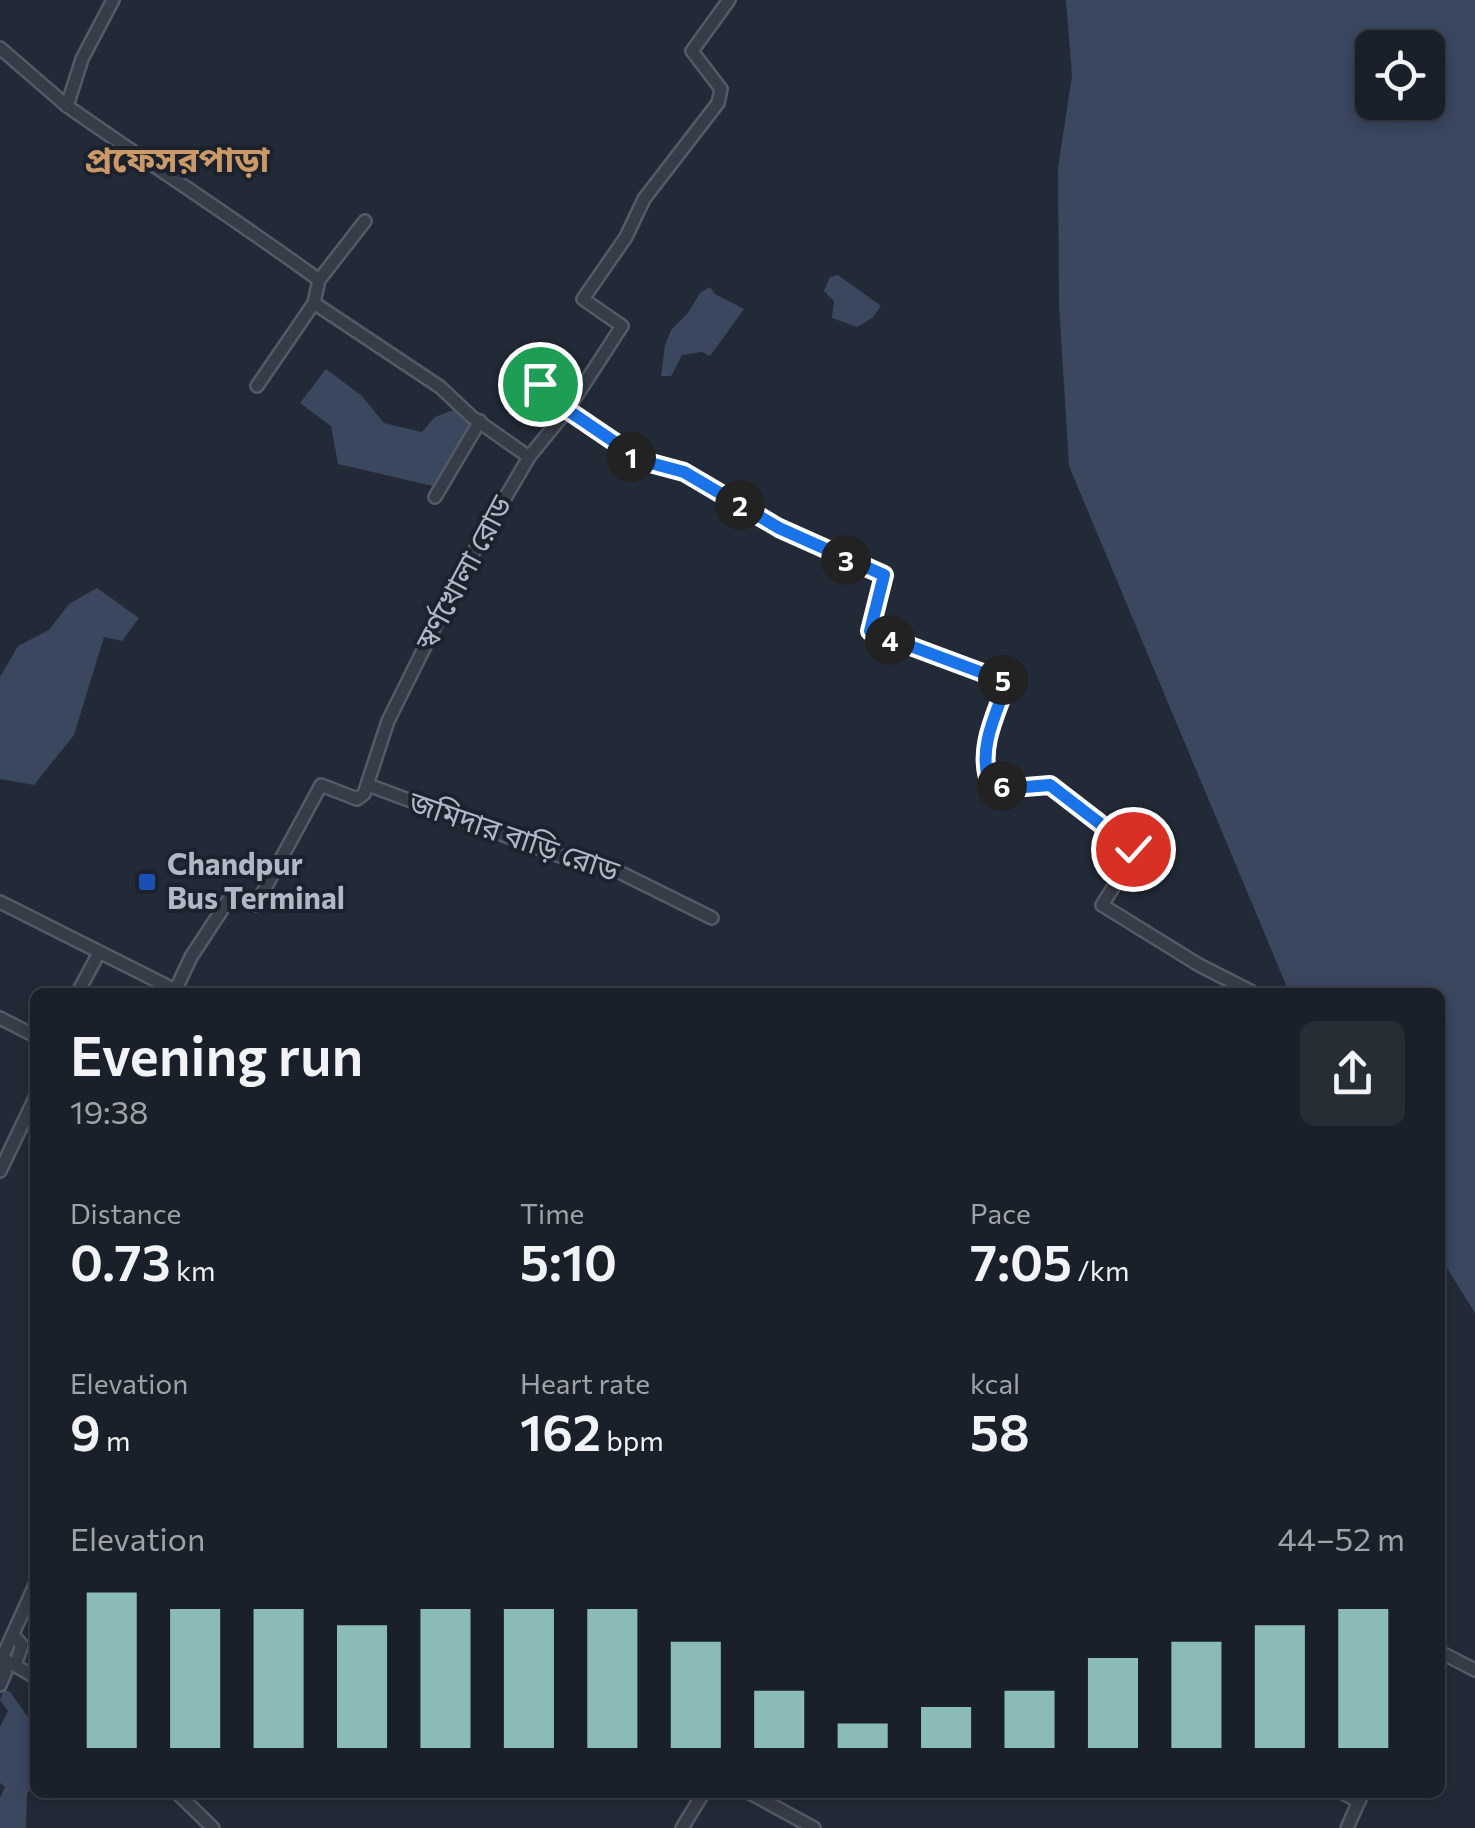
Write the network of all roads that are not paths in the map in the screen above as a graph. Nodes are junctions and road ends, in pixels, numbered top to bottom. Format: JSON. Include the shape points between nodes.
{"nodes":[{"id":1,"x":113,"y":0,"type":"edge"},
{"id":2,"x":729,"y":0,"type":"edge"},
{"id":3,"x":0,"y":48,"type":"edge"},
{"id":4,"x":67,"y":106,"type":"junction"},
{"id":5,"x":366,"y":220,"type":"dead end"},
{"id":6,"x":320,"y":280,"type":"junction"},
{"id":7,"x":314,"y":303,"type":"junction"},
{"id":8,"x":540,"y":384,"type":"dead end"},
{"id":9,"x":257,"y":386,"type":"dead end"},
{"id":10,"x":568,"y":409,"type":"junction"},
{"id":11,"x":480,"y":422,"type":"junction"},
{"id":12,"x":528,"y":458,"type":"junction"},
{"id":13,"x":436,"y":497,"type":"dead end"},
{"id":14,"x":368,"y":785,"type":"junction"},
{"id":15,"x":0,"y":902,"type":"edge"},
{"id":16,"x":712,"y":918,"type":"dead end"},
{"id":17,"x":100,"y":953,"type":"junction"},
{"id":18,"x":80,"y":988,"type":"edge"},
{"id":19,"x":169,"y":988,"type":"edge"},
{"id":20,"x":179,"y":988,"type":"edge"},
{"id":21,"x":1244,"y":988,"type":"edge"},
{"id":22,"x":0,"y":1018,"type":"edge"},
{"id":23,"x":30,"y":1033,"type":"edge"},
{"id":24,"x":30,"y":1108,"type":"edge"},
{"id":25,"x":0,"y":1171,"type":"edge"},
{"id":26,"x":30,"y":1595,"type":"edge"},
{"id":27,"x":12,"y":1635,"type":"junction"},
{"id":28,"x":1445,"y":1655,"type":"edge"},
{"id":29,"x":1,"y":1658,"type":"edge"},
{"id":30,"x":15,"y":1665,"type":"junction"},
{"id":31,"x":1475,"y":1670,"type":"edge"},
{"id":32,"x":30,"y":1675,"type":"edge"},
{"id":33,"x":0,"y":1685,"type":"edge"},
{"id":34,"x":182,"y":1798,"type":"edge"},
{"id":35,"x":700,"y":1798,"type":"edge"},
{"id":36,"x":759,"y":1798,"type":"edge"},
{"id":37,"x":1361,"y":1798,"type":"edge"},
{"id":38,"x":213,"y":1828,"type":"edge"},
{"id":39,"x":682,"y":1828,"type":"edge"},
{"id":40,"x":814,"y":1828,"type":"edge"},
{"id":41,"x":1347,"y":1828,"type":"edge"}],
"edges":[{"from":1,"to":4,"type":"street","via":[[82,58]]},
{"from":2,"to":10,"type":"street","name":"স্বর্ণখোলা রোড","via":[[692,50],[721,89],[718,103],[644,199],[583,299],[622,326]]},
{"from":3,"to":4,"type":"street"},
{"from":4,"to":6,"type":"street"},
{"from":5,"to":6,"type":"street"},
{"from":6,"to":7,"type":"street"},
{"from":7,"to":9,"type":"street"},
{"from":7,"to":11,"type":"street","via":[[440,387]]},
{"from":8,"to":10,"type":"street"},
{"from":10,"to":12,"type":"street","name":"স্বর্ণখোলা রোড"},
{"from":10,"to":21,"type":"street","via":[[632,458],[684,472],[779,528],[884,575],[870,631],[1007,682],[991,722],[988,778],[1012,788],[1050,785],[1133,849],[1102,905]]},
{"from":11,"to":12,"type":"street"},
{"from":11,"to":13,"type":"street"},
{"from":12,"to":14,"type":"street","name":"স্বর্ণখোলা রোড","via":[[415,664]]},
{"from":14,"to":16,"type":"street","name":"জমিদার বাড়ি রোড","via":[[560,856],[596,860]]},
{"from":14,"to":20,"type":"street","via":[[357,799],[320,785],[256,906],[233,892]]},
{"from":15,"to":17,"type":"street"},
{"from":17,"to":18,"type":"street"},
{"from":17,"to":19,"type":"street"},
{"from":22,"to":23,"type":"street"},
{"from":24,"to":25,"type":"street"},
{"from":26,"to":27,"type":"street"},
{"from":27,"to":29,"type":"street"},
{"from":27,"to":30,"type":"street","via":[[22,1645]]},
{"from":28,"to":31,"type":"street"},
{"from":29,"to":30,"type":"street"},
{"from":29,"to":33,"type":"street","via":[[6,1671]]},
{"from":30,"to":32,"type":"street"},
{"from":34,"to":38,"type":"street"},
{"from":35,"to":39,"type":"street"},
{"from":36,"to":40,"type":"street"},
{"from":37,"to":41,"type":"street"}]}
